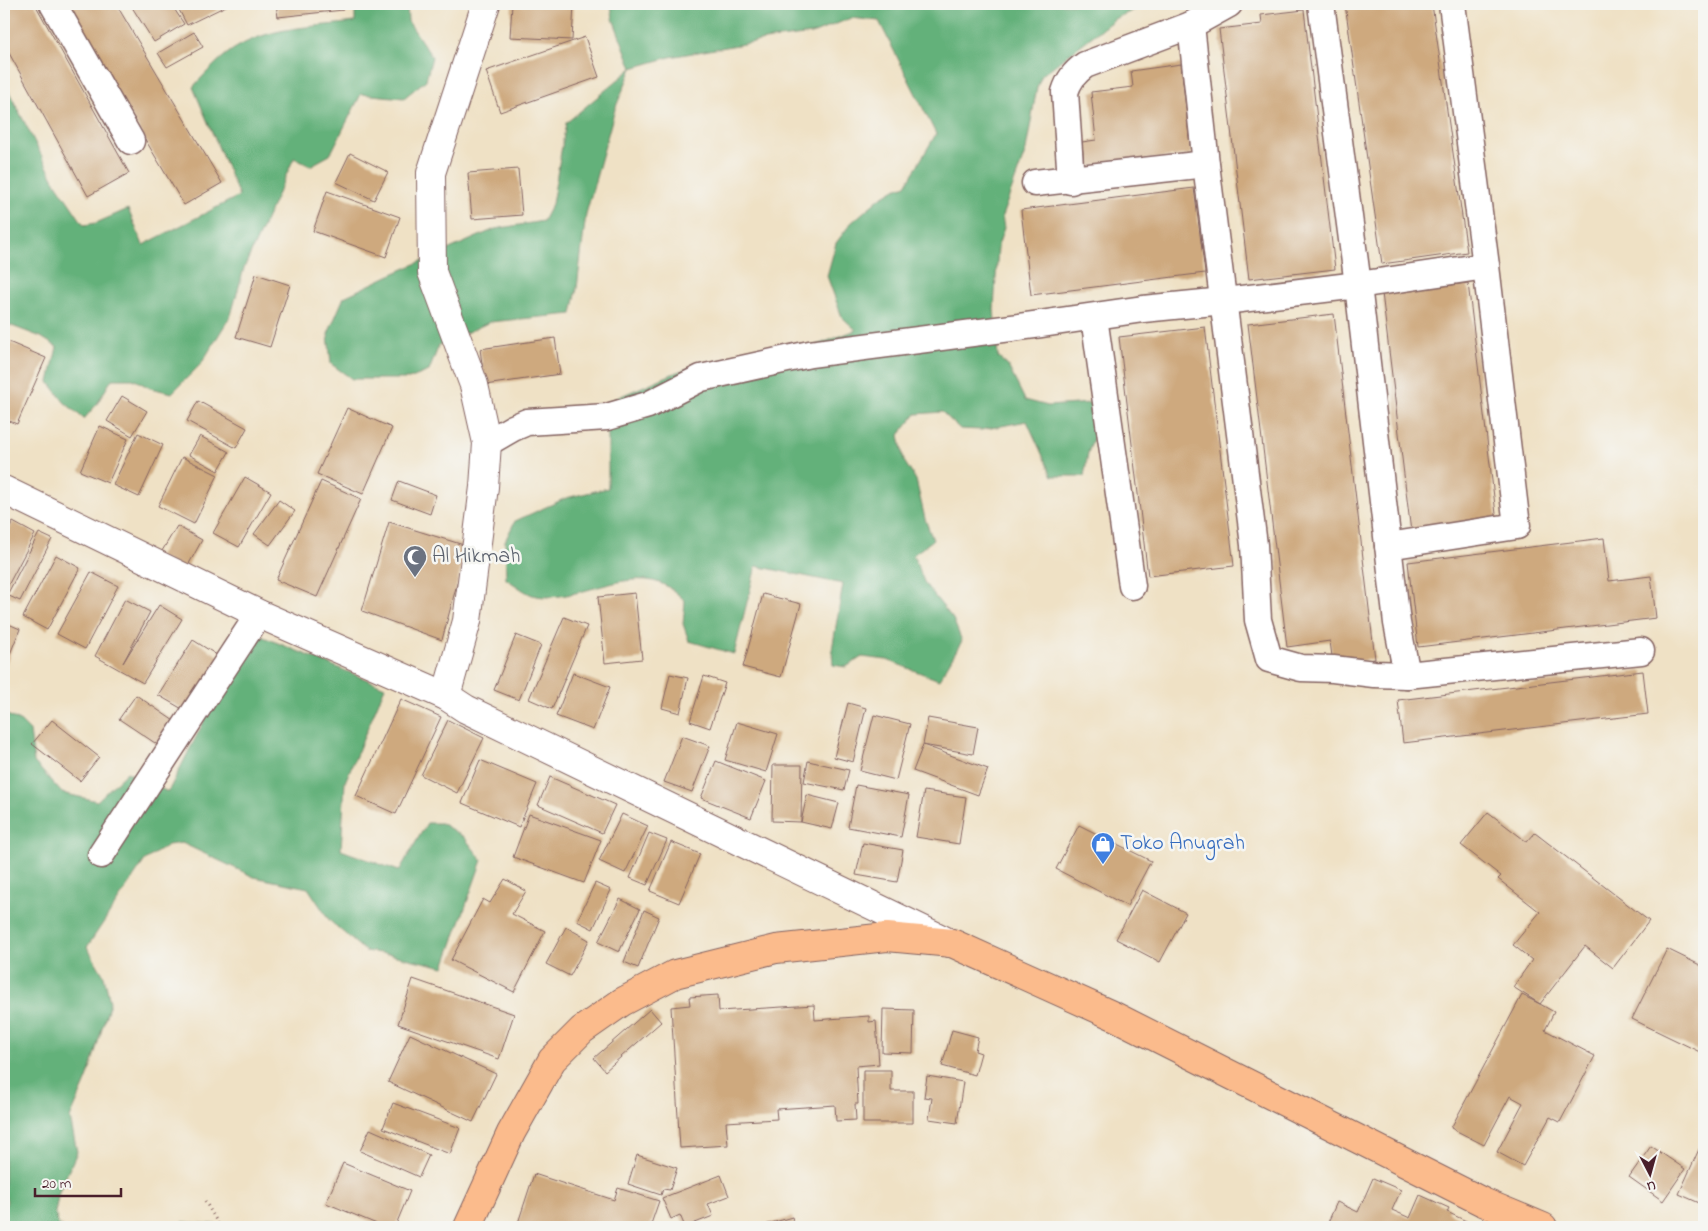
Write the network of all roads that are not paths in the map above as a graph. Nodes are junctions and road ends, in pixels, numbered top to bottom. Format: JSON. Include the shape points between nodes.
{"nodes":[{"id":1,"x":53,"y":4,"type":"edge"},
{"id":2,"x":486,"y":4,"type":"edge"},
{"id":3,"x":1229,"y":4,"type":"edge"},
{"id":4,"x":1321,"y":4,"type":"edge"},
{"id":5,"x":1452,"y":4,"type":"edge"},
{"id":6,"x":1191,"y":25,"type":"junction"},
{"id":7,"x":131,"y":141,"type":"dead end"},
{"id":8,"x":1206,"y":164,"type":"junction"},
{"id":9,"x":1071,"y":180,"type":"junction"},
{"id":10,"x":1035,"y":183,"type":"dead end"},
{"id":11,"x":1486,"y":266,"type":"junction"},
{"id":12,"x":1358,"y":286,"type":"junction"},
{"id":13,"x":1224,"y":302,"type":"junction"},
{"id":14,"x":1094,"y":317,"type":"junction"},
{"id":15,"x":487,"y":443,"type":"junction"},
{"id":16,"x":4,"y":490,"type":"edge"},
{"id":17,"x":1388,"y":546,"type":"junction"},
{"id":18,"x":1132,"y":586,"type":"dead end"},
{"id":19,"x":259,"y":614,"type":"junction"},
{"id":20,"x":1641,"y":651,"type":"dead end"},
{"id":21,"x":1407,"y":675,"type":"junction"},
{"id":22,"x":446,"y":696,"type":"junction"},
{"id":23,"x":101,"y":855,"type":"dead end"},
{"id":24,"x":952,"y":943,"type":"junction"},
{"id":25,"x":468,"y":1227,"type":"edge"},
{"id":26,"x":1543,"y":1227,"type":"edge"}],
"edges":[{"from":1,"to":7,"type":"street"},
{"from":2,"to":15,"type":"street","via":[[431,173],[432,272],[474,385]]},
{"from":3,"to":6,"type":"street"},
{"from":4,"to":12,"type":"street"},
{"from":5,"to":11,"type":"street"},
{"from":6,"to":8,"type":"street"},
{"from":6,"to":9,"type":"street","via":[[1085,65],[1070,79],[1065,92]]},
{"from":8,"to":9,"type":"street"},
{"from":8,"to":13,"type":"street"},
{"from":9,"to":10,"type":"street"},
{"from":11,"to":12,"type":"street"},
{"from":11,"to":17,"type":"street","via":[[1517,526]]},
{"from":12,"to":13,"type":"street"},
{"from":12,"to":17,"type":"street"},
{"from":13,"to":14,"type":"street","via":[[1143,308]]},
{"from":13,"to":21,"type":"street","via":[[1254,545],[1258,620],[1269,658],[1301,668]]},
{"from":14,"to":15,"type":"street","via":[[810,354],[701,378],[648,405],[607,416],[527,422]]},
{"from":14,"to":18,"type":"street"},
{"from":15,"to":22,"type":"street","via":[[467,621]]},
{"from":16,"to":19,"type":"street"},
{"from":17,"to":21,"type":"street"},
{"from":19,"to":22,"type":"street"},
{"from":19,"to":23,"type":"street"},
{"from":20,"to":21,"type":"street"},
{"from":22,"to":24,"type":"street","via":[[466,709]]},
{"from":24,"to":25,"type":"main road","via":[[887,938],[776,949],[675,974],[622,1002],[582,1030],[552,1060],[511,1133]]},
{"from":24,"to":26,"type":"main road","via":[[1114,1016],[1483,1202]]}]}
